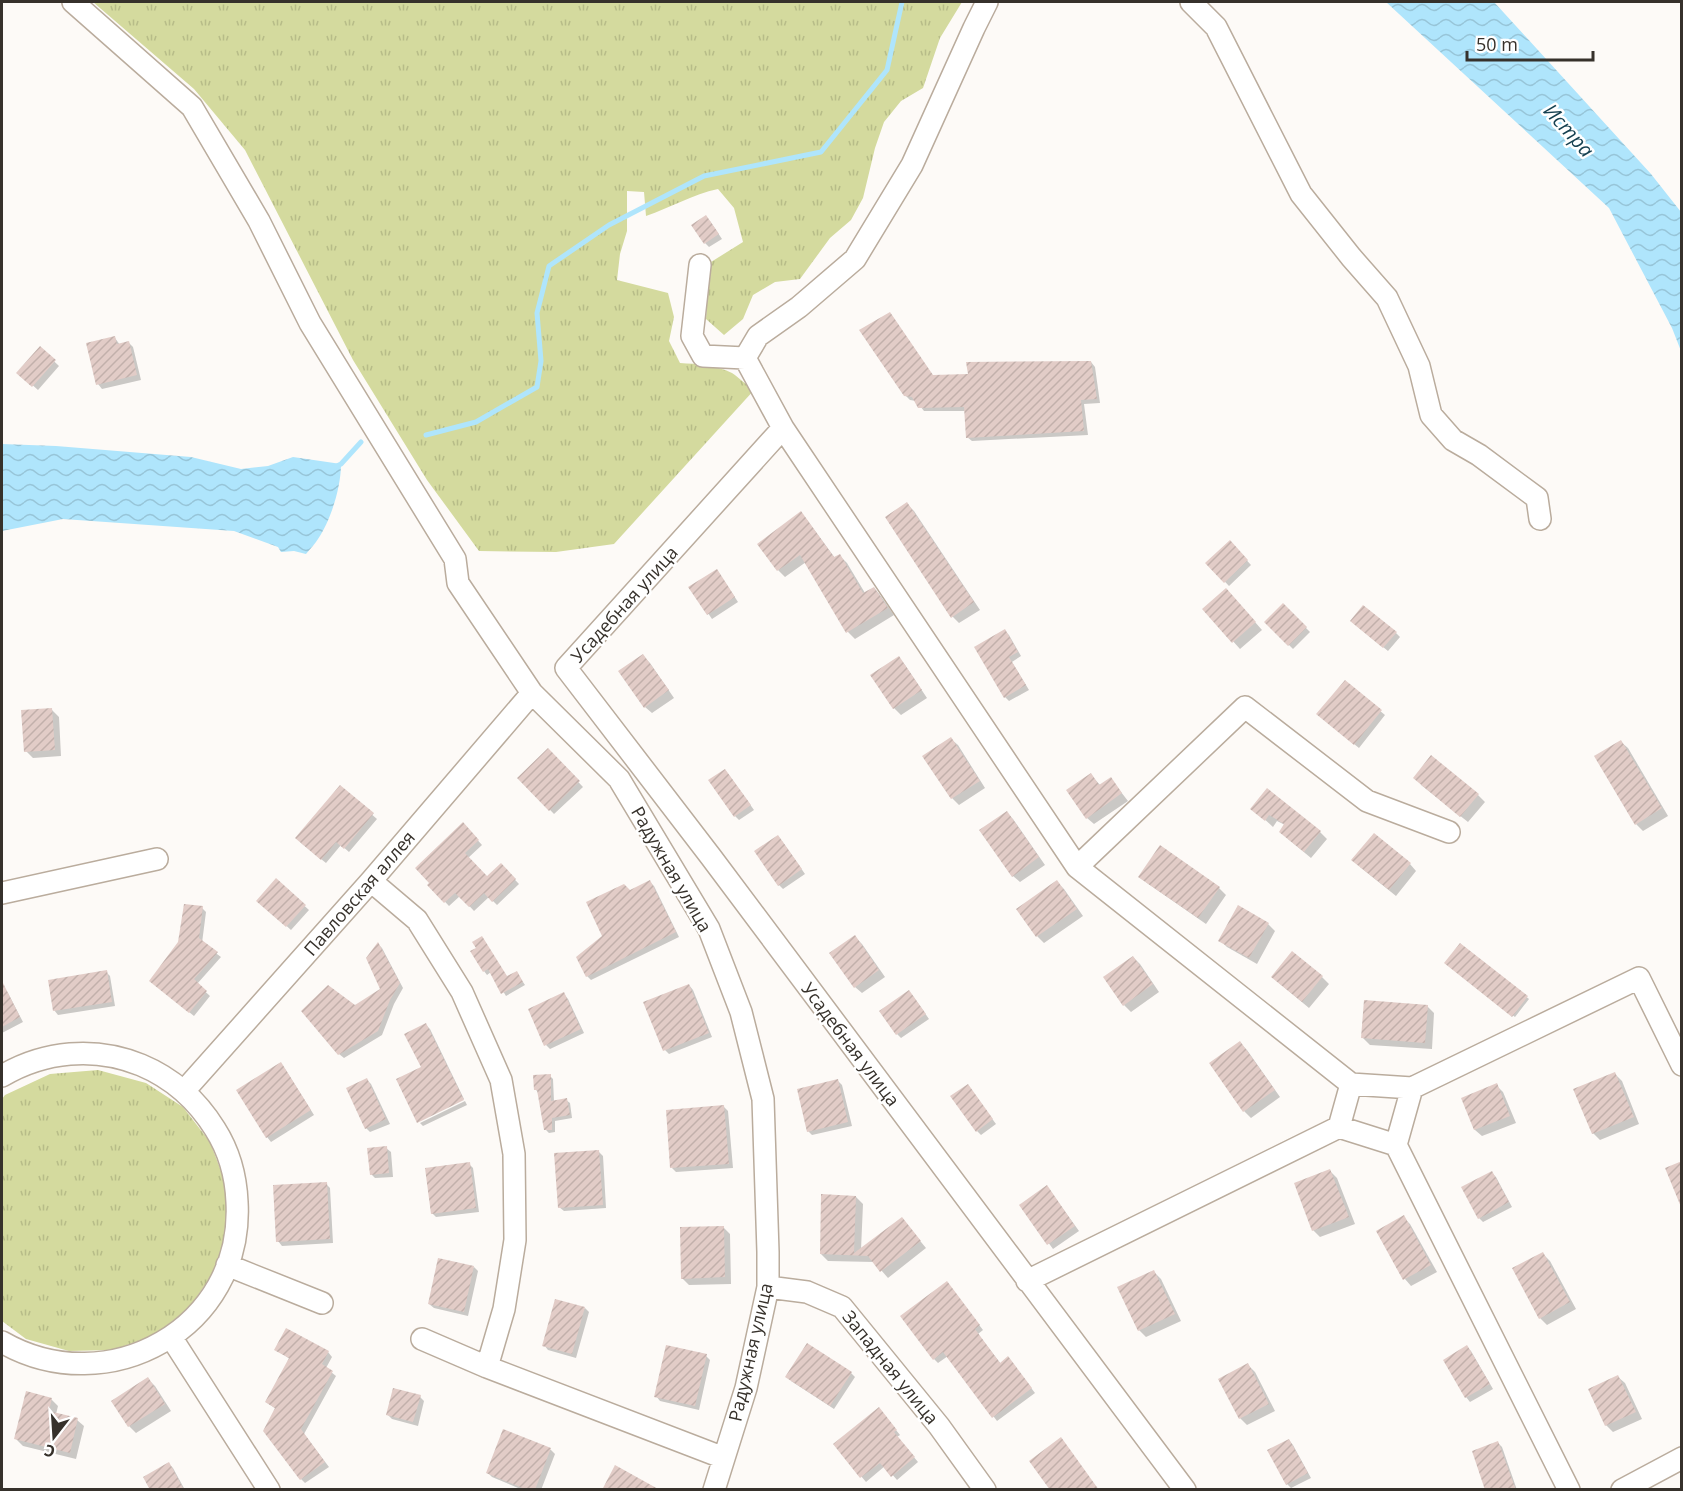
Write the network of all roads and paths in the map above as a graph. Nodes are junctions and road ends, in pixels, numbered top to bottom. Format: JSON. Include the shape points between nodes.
{"nodes":[{"id":1,"x":73,"y":2,"type":"edge"},
{"id":2,"x":987,"y":2,"type":"edge"},
{"id":3,"x":1191,"y":2,"type":"edge"},
{"id":4,"x":700,"y":264,"type":"dead end"},
{"id":5,"x":745,"y":358,"type":"junction"},
{"id":6,"x":783,"y":428,"type":"junction"},
{"id":7,"x":1540,"y":519,"type":"dead end"},
{"id":8,"x":532,"y":693,"type":"junction"},
{"id":9,"x":1449,"y":832,"type":"dead end"},
{"id":10,"x":157,"y":860,"type":"dead end"},
{"id":11,"x":1077,"y":867,"type":"junction"},
{"id":12,"x":371,"y":881,"type":"junction"},
{"id":13,"x":2,"y":893,"type":"edge"},
{"id":14,"x":1682,"y":1065,"type":"edge"},
{"id":15,"x":2,"y":1076,"type":"edge"},
{"id":16,"x":1351,"y":1084,"type":"junction"},
{"id":17,"x":1412,"y":1088,"type":"junction"},
{"id":18,"x":184,"y":1091,"type":"junction"},
{"id":19,"x":1340,"y":1127,"type":"junction"},
{"id":20,"x":1396,"y":1144,"type":"junction"},
{"id":21,"x":227,"y":1265,"type":"junction"},
{"id":22,"x":1027,"y":1281,"type":"junction"},
{"id":23,"x":768,"y":1287,"type":"junction"},
{"id":24,"x":322,"y":1303,"type":"dead end"},
{"id":25,"x":171,"y":1337,"type":"junction"},
{"id":26,"x":422,"y":1339,"type":"dead end"},
{"id":27,"x":2,"y":1342,"type":"edge"},
{"id":28,"x":487,"y":1367,"type":"junction"},
{"id":29,"x":724,"y":1458,"type":"junction"},
{"id":30,"x":1682,"y":1458,"type":"edge"},
{"id":31,"x":269,"y":1490,"type":"edge"},
{"id":32,"x":714,"y":1490,"type":"edge"},
{"id":33,"x":985,"y":1490,"type":"edge"},
{"id":34,"x":1185,"y":1490,"type":"edge"},
{"id":35,"x":1569,"y":1490,"type":"edge"},
{"id":36,"x":1622,"y":1490,"type":"edge"}],
"edges":[{"from":1,"to":8,"type":"street","name":"Радужная улица","via":[[192,107],[259,221],[310,323],[455,559],[458,583]]},
{"from":2,"to":5,"type":"street","via":[[912,165],[855,259],[758,336]]},
{"from":3,"to":7,"type":"street","via":[[1216,27],[1301,194],[1387,298],[1419,366],[1431,414],[1453,440],[1537,498]]},
{"from":4,"to":5,"type":"street","via":[[692,336],[703,356]]},
{"from":5,"to":6,"type":"street"},
{"from":6,"to":11,"type":"street"},
{"from":6,"to":22,"type":"street","name":"Усадебная улица","via":[[566,668]]},
{"from":8,"to":12,"type":"street","name":"Павловская аллея"},
{"from":8,"to":23,"type":"street","name":"Радужная улица","via":[[619,779],[709,929],[741,1012],[762,1099]]},
{"from":9,"to":11,"type":"street","via":[[1367,801],[1245,707]]},
{"from":10,"to":13,"type":"street"},
{"from":11,"to":16,"type":"street"},
{"from":12,"to":18,"type":"street","name":"Павловская аллея"},
{"from":12,"to":28,"type":"street","via":[[417,920],[462,992],[501,1080],[514,1154],[515,1240],[504,1310]]},
{"from":14,"to":17,"type":"street","via":[[1639,978]]},
{"from":15,"to":18,"type":"street","via":[[50,1056],[91,1053],[131,1061]]},
{"from":16,"to":17,"type":"street"},
{"from":16,"to":19,"type":"street"},
{"from":17,"to":20,"type":"street"},
{"from":18,"to":21,"type":"street","via":[[214,1128],[233,1172],[237,1219]]},
{"from":19,"to":20,"type":"street"},
{"from":19,"to":22,"type":"street"},
{"from":20,"to":35,"type":"street"},
{"from":21,"to":24,"type":"street"},
{"from":21,"to":25,"type":"street","via":[[198,1312]]},
{"from":22,"to":34,"type":"street","name":"Усадебная улица"},
{"from":23,"to":29,"type":"street","name":"Радужная улица","via":[[746,1388]]},
{"from":23,"to":33,"type":"street","name":"Западная улица","via":[[807,1292],[842,1307],[939,1425]]},
{"from":25,"to":27,"type":"street","via":[[134,1356],[94,1364],[53,1362]]},
{"from":25,"to":31,"type":"street"},
{"from":26,"to":28,"type":"street"},
{"from":28,"to":29,"type":"street"},
{"from":29,"to":32,"type":"street","name":"Радужная улица"},
{"from":30,"to":36,"type":"street"}]}
